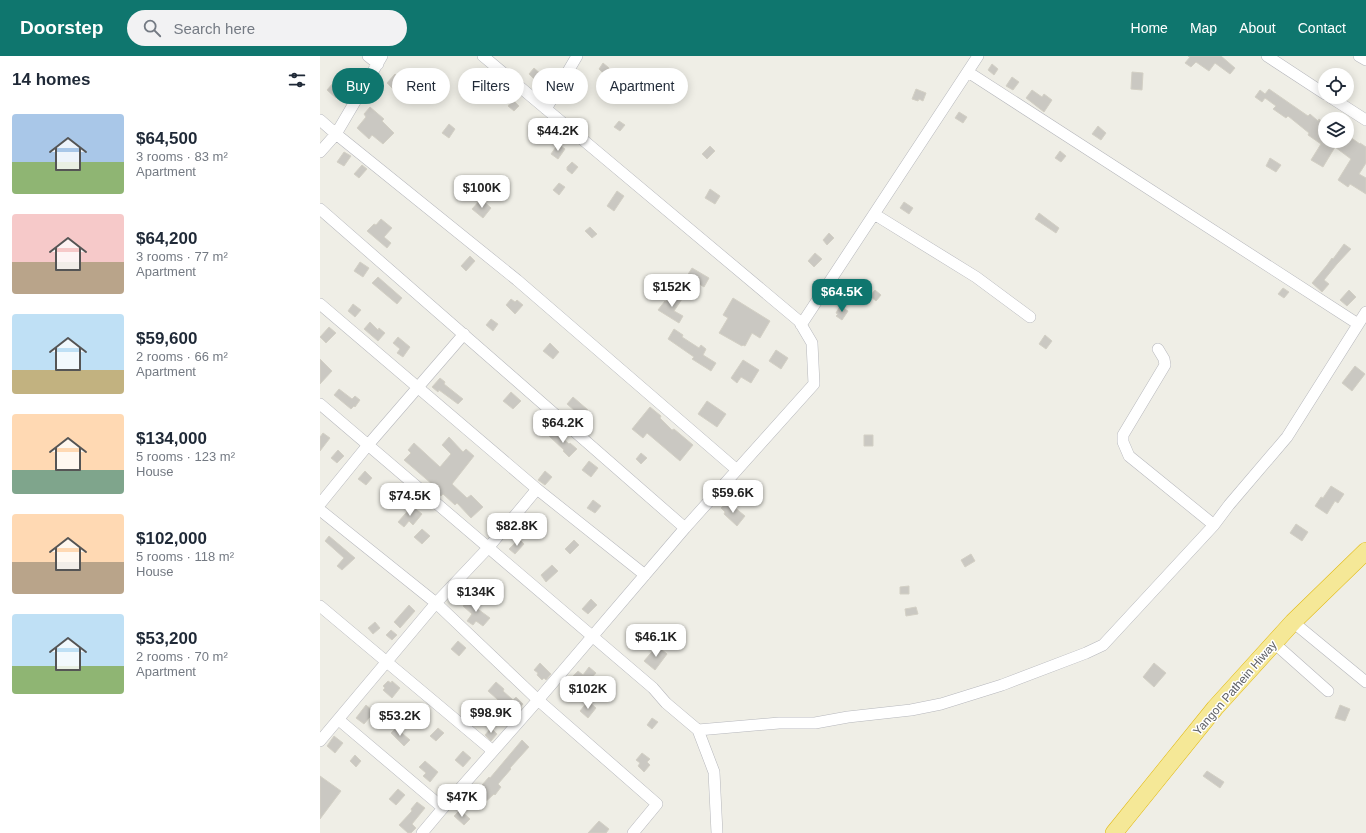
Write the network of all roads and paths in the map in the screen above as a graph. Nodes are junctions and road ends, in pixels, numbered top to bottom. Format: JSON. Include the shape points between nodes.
{"nodes":[{"id":1,"x":368,"y":56,"type":"edge"},
{"id":2,"x":483,"y":56,"type":"edge"},
{"id":3,"x":577,"y":56,"type":"edge"},
{"id":4,"x":978,"y":56,"type":"edge"},
{"id":5,"x":1267,"y":56,"type":"edge"},
{"id":6,"x":1359,"y":56,"type":"edge"},
{"id":7,"x":380,"y":60,"type":"edge"},
{"id":8,"x":1366,"y":60,"type":"edge"},
{"id":9,"x":968,"y":72,"type":"junction"},
{"id":10,"x":1318,"y":89,"type":"edge"},
{"id":11,"x":1341,"y":104,"type":"edge"},
{"id":12,"x":546,"y":109,"type":"junction"},
{"id":13,"x":320,"y":120,"type":"edge"},
{"id":14,"x":1366,"y":120,"type":"edge"},
{"id":15,"x":336,"y":134,"type":"junction"},
{"id":16,"x":320,"y":152,"type":"edge"},
{"id":17,"x":320,"y":209,"type":"edge"},
{"id":18,"x":874,"y":214,"type":"junction"},
{"id":19,"x":320,"y":304,"type":"edge"},
{"id":20,"x":1366,"y":312,"type":"edge"},
{"id":21,"x":1030,"y":317,"type":"dead end"},
{"id":22,"x":1358,"y":324,"type":"junction"},
{"id":23,"x":802,"y":325,"type":"junction"},
{"id":24,"x":464,"y":334,"type":"junction"},
{"id":25,"x":1158,"y":349,"type":"dead end"},
{"id":26,"x":417,"y":387,"type":"junction"},
{"id":27,"x":320,"y":404,"type":"edge"},
{"id":28,"x":368,"y":445,"type":"junction"},
{"id":29,"x":737,"y":470,"type":"junction"},
{"id":30,"x":538,"y":489,"type":"junction"},
{"id":31,"x":320,"y":504,"type":"edge"},
{"id":32,"x":320,"y":510,"type":"edge"},
{"id":33,"x":1214,"y":525,"type":"junction"},
{"id":34,"x":685,"y":528,"type":"junction"},
{"id":35,"x":488,"y":548,"type":"junction"},
{"id":36,"x":1366,"y":551,"type":"edge"},
{"id":37,"x":645,"y":575,"type":"junction"},
{"id":38,"x":436,"y":603,"type":"junction"},
{"id":39,"x":320,"y":606,"type":"edge"},
{"id":40,"x":1293,"y":622,"type":"junction"},
{"id":41,"x":592,"y":637,"type":"junction"},
{"id":42,"x":1274,"y":643,"type":"junction"},
{"id":43,"x":386,"y":663,"type":"junction"},
{"id":44,"x":1366,"y":682,"type":"edge"},
{"id":45,"x":1328,"y":691,"type":"dead end"},
{"id":46,"x":538,"y":700,"type":"junction"},
{"id":47,"x":339,"y":720,"type":"junction"},
{"id":48,"x":698,"y":730,"type":"junction"},
{"id":49,"x":320,"y":741,"type":"edge"},
{"id":50,"x":493,"y":751,"type":"junction"},
{"id":51,"x":443,"y":808,"type":"junction"},
{"id":52,"x":422,"y":833,"type":"edge"},
{"id":53,"x":633,"y":833,"type":"edge"},
{"id":54,"x":717,"y":833,"type":"edge"},
{"id":55,"x":1114,"y":833,"type":"edge"}],
"edges":[{"from":1,"to":7,"type":"street"},
{"from":2,"to":12,"type":"street"},
{"from":3,"to":12,"type":"street"},
{"from":4,"to":9,"type":"street"},
{"from":5,"to":10,"type":"street"},
{"from":6,"to":8,"type":"street"},
{"from":7,"to":15,"type":"street"},
{"from":9,"to":18,"type":"street"},
{"from":9,"to":22,"type":"street"},
{"from":11,"to":14,"type":"street"},
{"from":12,"to":23,"type":"street"},
{"from":13,"to":15,"type":"street"},
{"from":15,"to":16,"type":"street"},
{"from":15,"to":29,"type":"street","via":[[517,280]]},
{"from":17,"to":24,"type":"street"},
{"from":18,"to":21,"type":"street","via":[[976,277]]},
{"from":18,"to":23,"type":"street"},
{"from":19,"to":26,"type":"street"},
{"from":20,"to":22,"type":"street"},
{"from":22,"to":33,"type":"street","via":[[1287,437]]},
{"from":23,"to":29,"type":"street","via":[[812,343],[814,384]]},
{"from":24,"to":26,"type":"street"},
{"from":24,"to":34,"type":"street"},
{"from":25,"to":33,"type":"street","via":[[1165,365],[1123,435],[1123,442],[1129,456]]},
{"from":26,"to":28,"type":"street"},
{"from":26,"to":30,"type":"street"},
{"from":27,"to":28,"type":"street"},
{"from":28,"to":31,"type":"street"},
{"from":28,"to":35,"type":"street"},
{"from":29,"to":34,"type":"street"},
{"from":30,"to":35,"type":"street"},
{"from":30,"to":37,"type":"street"},
{"from":32,"to":38,"type":"street"},
{"from":33,"to":48,"type":"street","via":[[1103,645],[1086,653],[1002,685],[941,704],[911,710],[815,723],[779,723]]},
{"from":34,"to":37,"type":"street"},
{"from":35,"to":38,"type":"street"},
{"from":35,"to":41,"type":"street"},
{"from":36,"to":40,"type":"highway","name":"Yangon Pathein Hiway"},
{"from":37,"to":41,"type":"street"},
{"from":38,"to":43,"type":"street"},
{"from":38,"to":46,"type":"street"},
{"from":39,"to":43,"type":"street"},
{"from":40,"to":42,"type":"highway","name":"Yangon Pathein Hiway"},
{"from":40,"to":44,"type":"street"},
{"from":41,"to":46,"type":"street"},
{"from":41,"to":48,"type":"street"},
{"from":42,"to":45,"type":"street"},
{"from":42,"to":55,"type":"highway","name":"Yangon Pathein Hiway","via":[[1215,708]]},
{"from":43,"to":47,"type":"street"},
{"from":43,"to":50,"type":"street"},
{"from":46,"to":50,"type":"street"},
{"from":46,"to":53,"type":"street","via":[[657,804]]},
{"from":47,"to":49,"type":"street"},
{"from":47,"to":51,"type":"street"},
{"from":48,"to":54,"type":"street","via":[[714,772]]},
{"from":50,"to":51,"type":"street"},
{"from":51,"to":52,"type":"street"}]}
